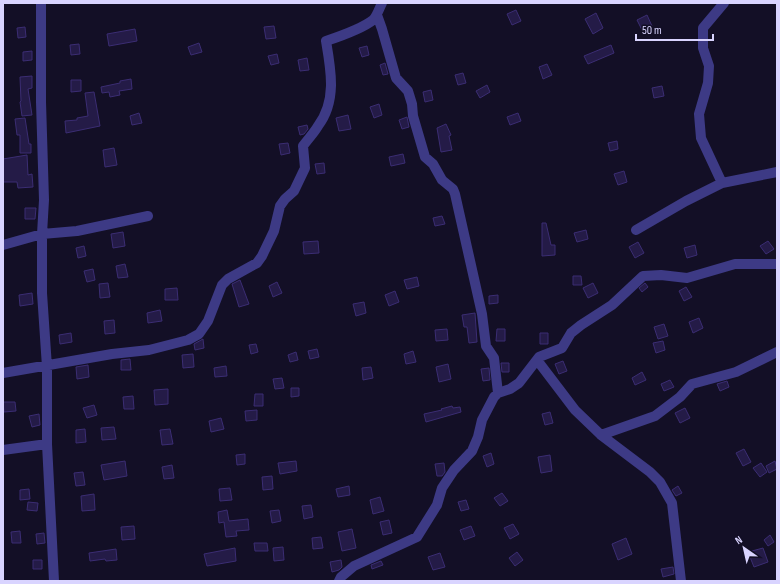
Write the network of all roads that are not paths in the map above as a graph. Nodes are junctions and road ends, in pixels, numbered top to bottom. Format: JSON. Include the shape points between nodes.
{"nodes":[{"id":1,"x":41,"y":3,"type":"edge"},
{"id":2,"x":382,"y":3,"type":"edge"},
{"id":3,"x":724,"y":3,"type":"edge"},
{"id":4,"x":376,"y":15,"type":"junction"},
{"id":5,"x":777,"y":172,"type":"edge"},
{"id":6,"x":722,"y":183,"type":"junction"},
{"id":7,"x":148,"y":216,"type":"dead end"},
{"id":8,"x":636,"y":230,"type":"dead end"},
{"id":9,"x":42,"y":234,"type":"junction"},
{"id":10,"x":3,"y":244,"type":"edge"},
{"id":11,"x":777,"y":264,"type":"edge"},
{"id":12,"x":777,"y":352,"type":"edge"},
{"id":13,"x":537,"y":360,"type":"junction"},
{"id":14,"x":47,"y":366,"type":"junction"},
{"id":15,"x":3,"y":373,"type":"edge"},
{"id":16,"x":498,"y":393,"type":"junction"},
{"id":17,"x":601,"y":435,"type":"junction"},
{"id":18,"x":47,"y":444,"type":"junction"},
{"id":19,"x":3,"y":450,"type":"edge"},
{"id":20,"x":54,"y":581,"type":"edge"},
{"id":21,"x":339,"y":581,"type":"edge"},
{"id":22,"x":681,"y":581,"type":"edge"}],
"edges":[{"from":1,"to":9,"type":"street","via":[[44,200]]},
{"from":2,"to":4,"type":"street"},
{"from":3,"to":6,"type":"street","via":[[703,28],[703,48],[709,66],[708,83],[699,114],[701,138]]},
{"from":4,"to":14,"type":"street","via":[[373,20],[326,41],[331,97],[319,126],[303,146],[305,168],[294,191],[280,206],[274,231],[262,256],[222,285],[208,321],[199,334],[188,340],[149,350]]},
{"from":4,"to":16,"type":"street","via":[[396,78],[410,98],[425,157],[455,194],[482,314],[486,346],[494,358]]},
{"from":5,"to":6,"type":"street"},
{"from":6,"to":8,"type":"street"},
{"from":7,"to":9,"type":"street","via":[[77,231]]},
{"from":9,"to":10,"type":"street"},
{"from":9,"to":14,"type":"street","via":[[42,293]]},
{"from":11,"to":13,"type":"street","via":[[735,264],[687,278],[643,276],[612,305],[571,333],[562,348]]},
{"from":12,"to":17,"type":"street","via":[[736,372],[692,384],[655,416]]},
{"from":13,"to":16,"type":"street","via":[[519,383],[510,390]]},
{"from":13,"to":17,"type":"street","via":[[575,410]]},
{"from":14,"to":15,"type":"street"},
{"from":14,"to":18,"type":"street"},
{"from":16,"to":21,"type":"street","via":[[482,420],[472,451],[454,470],[442,488],[437,505],[417,537],[354,566]]},
{"from":17,"to":22,"type":"street","via":[[650,472],[660,482],[672,503]]},
{"from":18,"to":19,"type":"street"},
{"from":18,"to":20,"type":"street"}]}
